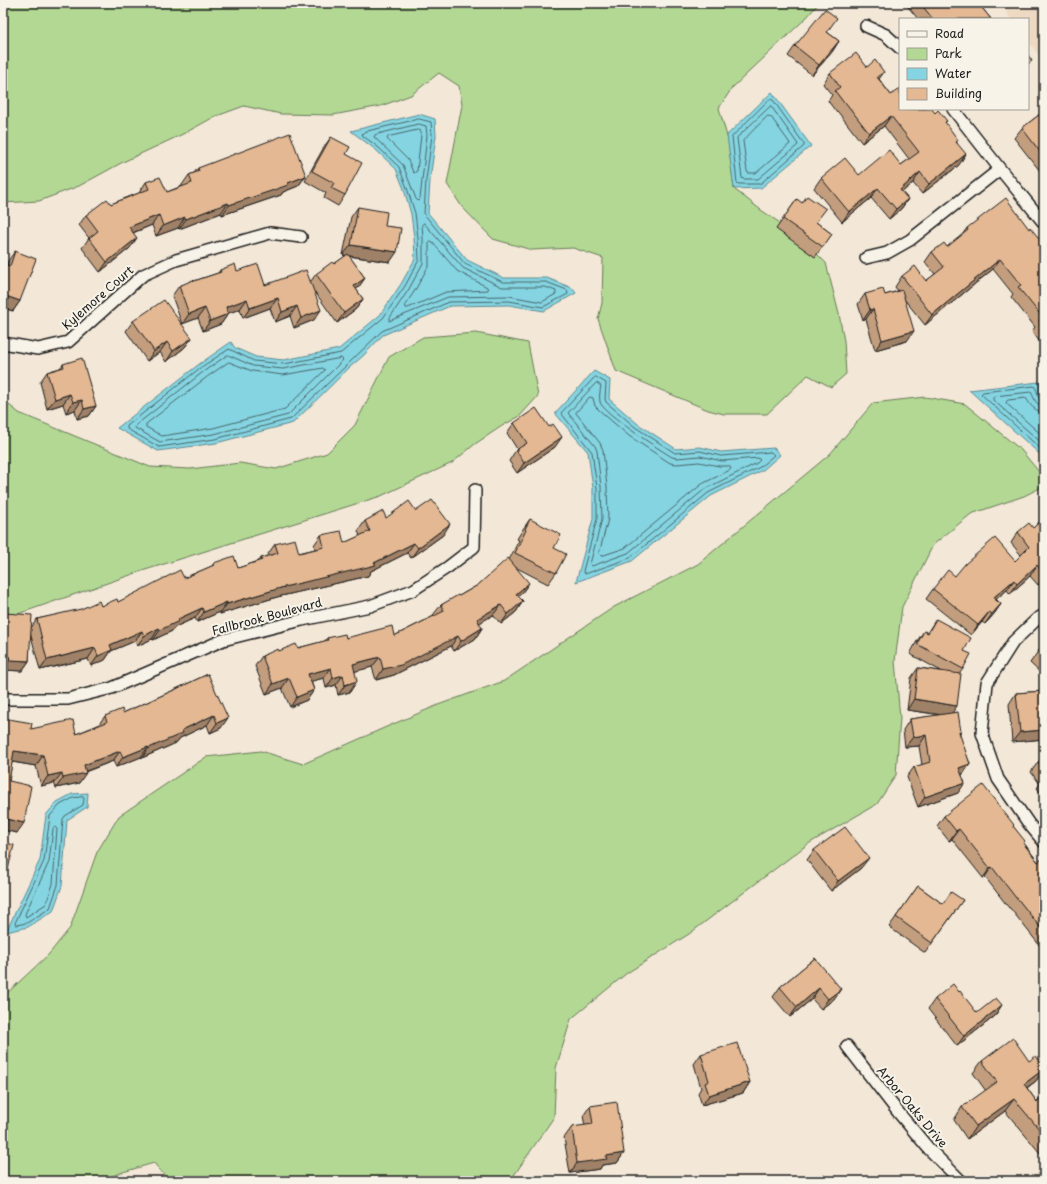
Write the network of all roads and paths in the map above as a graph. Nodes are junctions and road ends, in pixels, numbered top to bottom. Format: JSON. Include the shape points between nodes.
{"nodes":[{"id":1,"x":866,"y":26,"type":"dead end"},
{"id":2,"x":899,"y":47,"type":"edge"},
{"id":3,"x":954,"y":110,"type":"edge"},
{"id":4,"x":1000,"y":169,"type":"junction"},
{"id":5,"x":1044,"y":223,"type":"edge"},
{"id":6,"x":301,"y":237,"type":"dead end"},
{"id":7,"x":866,"y":258,"type":"dead end"},
{"id":8,"x":3,"y":343,"type":"edge"},
{"id":9,"x":475,"y":490,"type":"dead end"},
{"id":10,"x":1044,"y":616,"type":"edge"},
{"id":11,"x":3,"y":699,"type":"edge"},
{"id":12,"x":1044,"y":842,"type":"edge"},
{"id":13,"x":847,"y":1046,"type":"dead end"},
{"id":14,"x":961,"y":1181,"type":"edge"}],
"edges":[{"from":1,"to":2,"type":"street","via":[[886,36]]},
{"from":3,"to":4,"type":"street"},
{"from":4,"to":5,"type":"street"},
{"from":4,"to":7,"type":"street","via":[[910,240],[887,253]]},
{"from":6,"to":8,"type":"street","name":"Kylemore Court","via":[[270,233],[176,260],[143,276],[68,342],[38,349]]},
{"from":9,"to":11,"type":"street","name":"Fallbrook Boulevard","via":[[474,547],[413,590],[370,606],[223,640],[112,688],[68,700]]},
{"from":10,"to":12,"type":"street","via":[[1037,619],[1013,642],[987,682],[982,733],[998,779]]},
{"from":13,"to":14,"type":"street","name":"Arbor Oaks Drive","via":[[929,1149]]}]}
